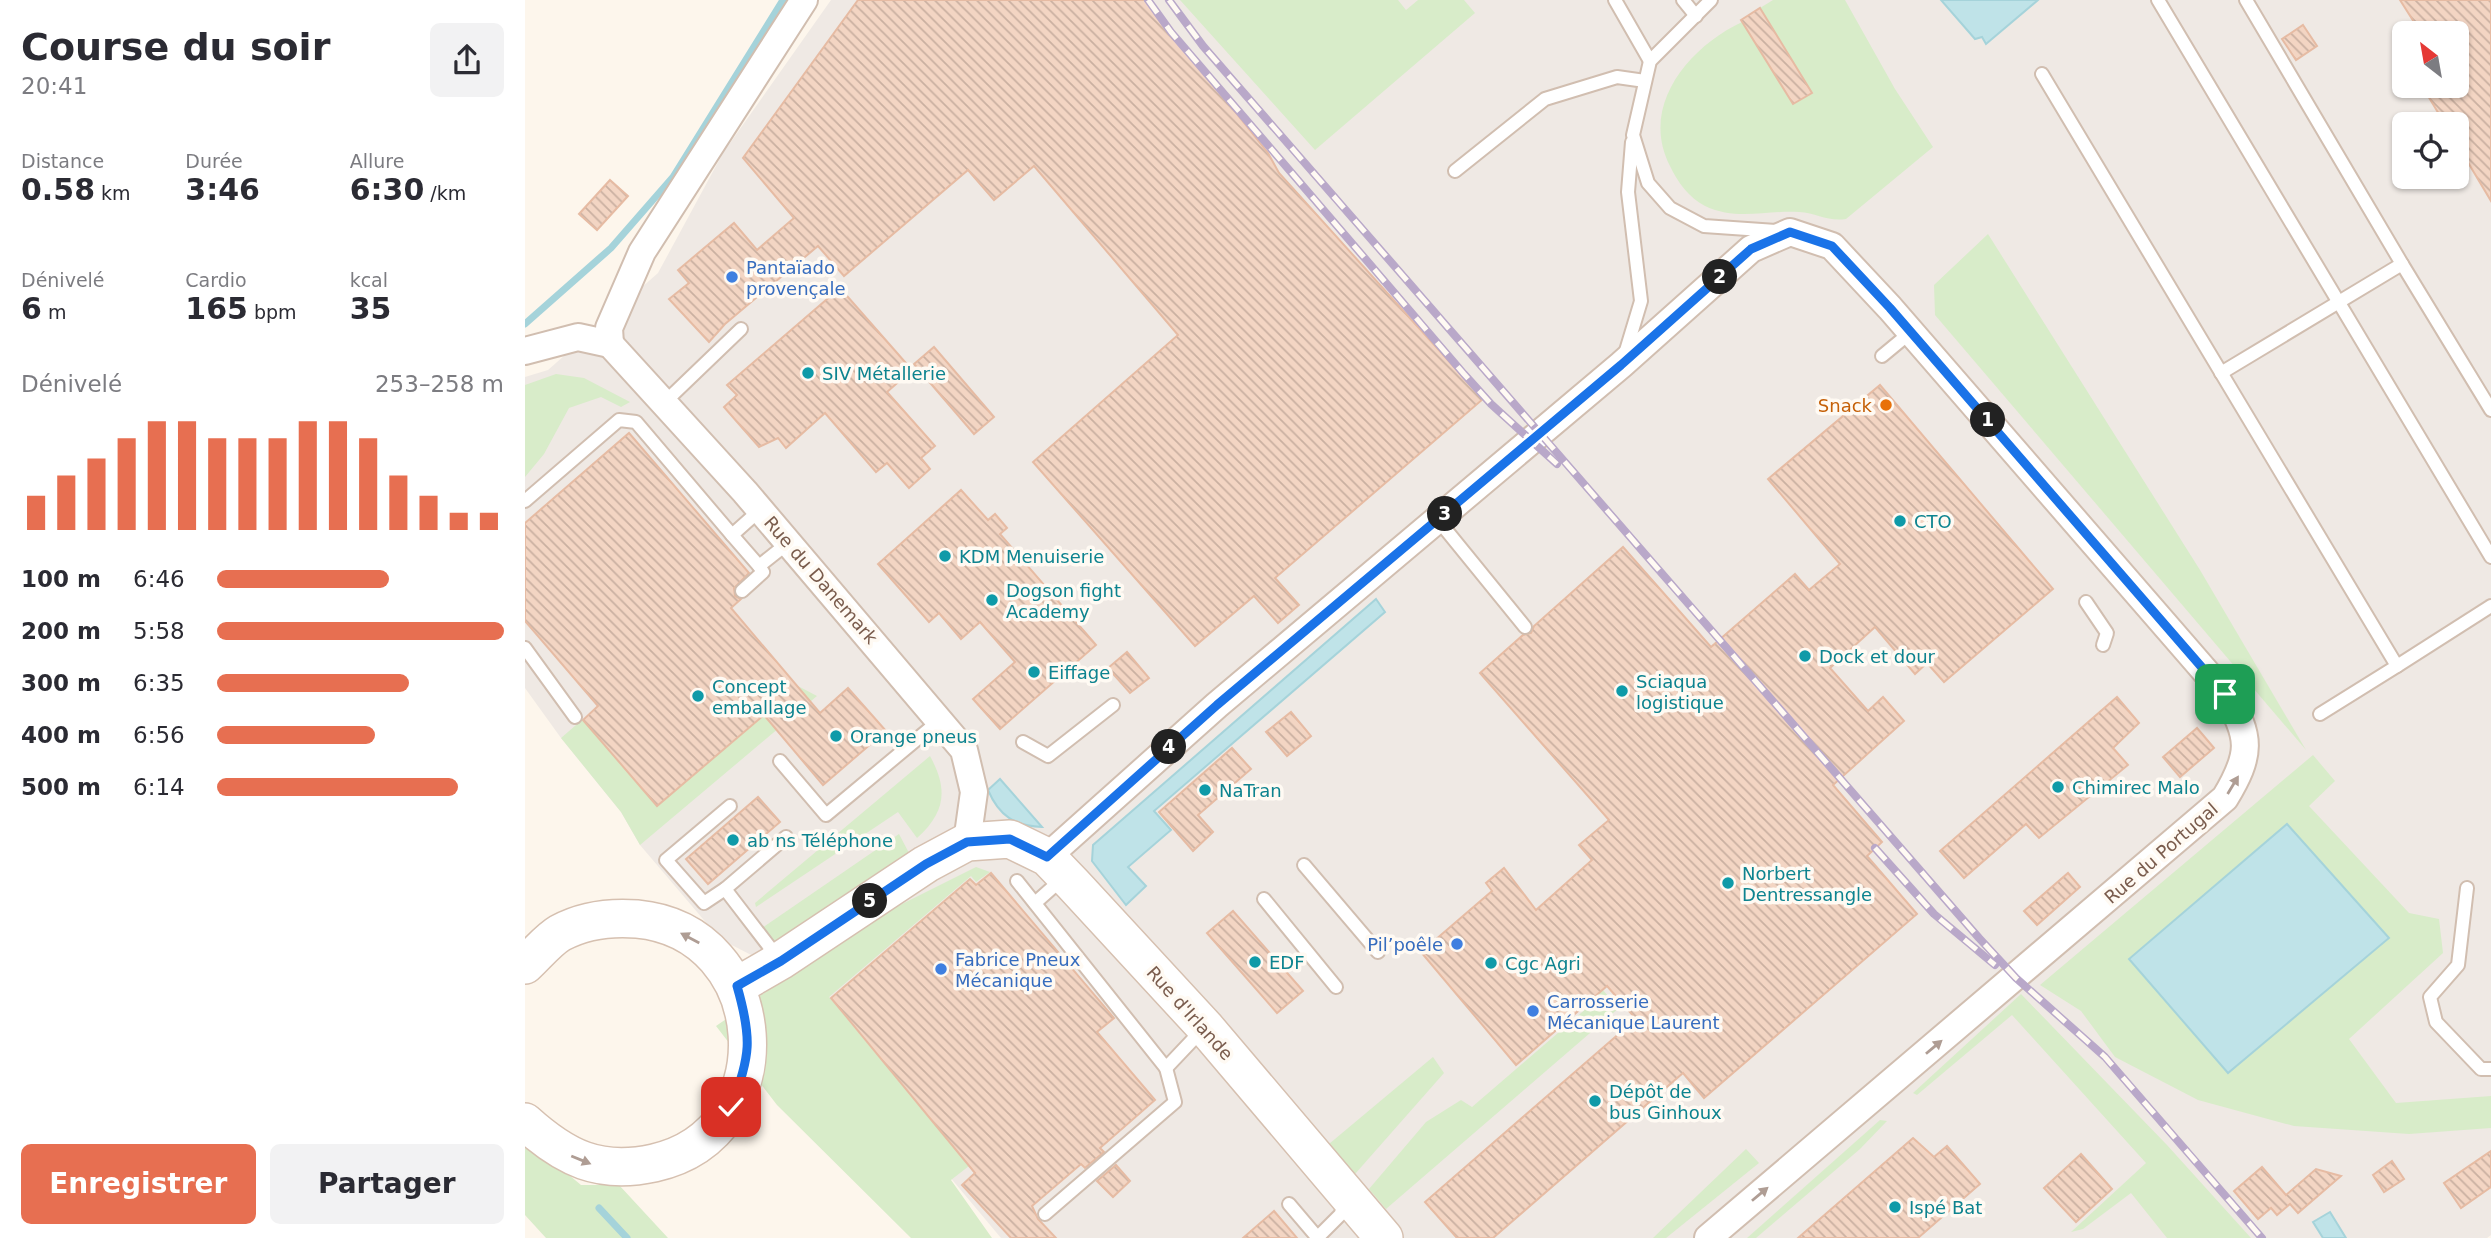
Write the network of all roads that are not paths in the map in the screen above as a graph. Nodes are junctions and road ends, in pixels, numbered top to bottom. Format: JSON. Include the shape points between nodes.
{"nodes":[{"id":1,"x":804,"y":0,"type":"edge"},
{"id":2,"x":1615,"y":0,"type":"edge"},
{"id":3,"x":1683,"y":0,"type":"edge"},
{"id":4,"x":1711,"y":0,"type":"edge"},
{"id":5,"x":2158,"y":0,"type":"edge"},
{"id":6,"x":2246,"y":0,"type":"edge"},
{"id":7,"x":1696,"y":16,"type":"junction"},
{"id":8,"x":1650,"y":61,"type":"junction"},
{"id":9,"x":2042,"y":74,"type":"dead end"},
{"id":10,"x":1645,"y":81,"type":"junction"},
{"id":11,"x":1633,"y":135,"type":"junction"},
{"id":12,"x":1455,"y":171,"type":"dead end"},
{"id":13,"x":1790,"y":232,"type":"junction"},
{"id":14,"x":2402,"y":264,"type":"junction"},
{"id":15,"x":2337,"y":303,"type":"junction"},
{"id":16,"x":741,"y":329,"type":"dead end"},
{"id":17,"x":1911,"y":332,"type":"junction"},
{"id":18,"x":610,"y":344,"type":"junction"},
{"id":19,"x":525,"y":351,"type":"edge"},
{"id":20,"x":1882,"y":356,"type":"dead end"},
{"id":21,"x":1621,"y":365,"type":"junction"},
{"id":22,"x":2221,"y":373,"type":"junction"},
{"id":23,"x":665,"y":401,"type":"junction"},
{"id":24,"x":2491,"y":410,"type":"edge"},
{"id":25,"x":525,"y":501,"type":"edge"},
{"id":26,"x":760,"y":510,"type":"junction"},
{"id":27,"x":1438,"y":520,"type":"junction"},
{"id":28,"x":732,"y":535,"type":"junction"},
{"id":29,"x":788,"y":543,"type":"junction"},
{"id":30,"x":2491,"y":557,"type":"edge"},
{"id":31,"x":759,"y":566,"type":"junction"},
{"id":32,"x":742,"y":591,"type":"dead end"},
{"id":33,"x":2086,"y":602,"type":"dead end"},
{"id":34,"x":2491,"y":606,"type":"edge"},
{"id":35,"x":1525,"y":627,"type":"dead end"},
{"id":36,"x":2103,"y":645,"type":"dead end"},
{"id":37,"x":525,"y":648,"type":"edge"},
{"id":38,"x":2397,"y":666,"type":"junction"},
{"id":39,"x":1113,"y":705,"type":"dead end"},
{"id":40,"x":2320,"y":714,"type":"dead end"},
{"id":41,"x":575,"y":718,"type":"dead end"},
{"id":42,"x":940,"y":720,"type":"junction"},
{"id":43,"x":1023,"y":742,"type":"dead end"},
{"id":44,"x":780,"y":761,"type":"dead end"},
{"id":45,"x":730,"y":806,"type":"dead end"},
{"id":46,"x":786,"y":837,"type":"dead end"},
{"id":47,"x":967,"y":842,"type":"junction"},
{"id":48,"x":1304,"y":865,"type":"dead end"},
{"id":49,"x":1056,"y":867,"type":"junction"},
{"id":50,"x":1017,"y":881,"type":"dead end"},
{"id":51,"x":2467,"y":888,"type":"dead end"},
{"id":52,"x":725,"y":889,"type":"junction"},
{"id":53,"x":1264,"y":899,"type":"dead end"},
{"id":54,"x":1035,"y":903,"type":"junction"},
{"id":55,"x":1378,"y":952,"type":"dead end"},
{"id":56,"x":781,"y":961,"type":"junction"},
{"id":57,"x":525,"y":965,"type":"edge"},
{"id":58,"x":737,"y":986,"type":"junction"},
{"id":59,"x":1336,"y":987,"type":"dead end"},
{"id":60,"x":1205,"y":1027,"type":"junction"},
{"id":61,"x":1166,"y":1068,"type":"junction"},
{"id":62,"x":2491,"y":1069,"type":"edge"},
{"id":63,"x":525,"y":1122,"type":"edge"},
{"id":64,"x":1349,"y":1197,"type":"junction"},
{"id":65,"x":1289,"y":1204,"type":"dead end"},
{"id":66,"x":1045,"y":1214,"type":"dead end"},
{"id":67,"x":1317,"y":1238,"type":"edge"},
{"id":68,"x":1384,"y":1238,"type":"edge"},
{"id":69,"x":1708,"y":1238,"type":"edge"}],
"edges":[{"from":1,"to":18,"type":"street","via":[[642,252],[609,328]]},
{"from":2,"to":8,"type":"lane"},
{"from":3,"to":7,"type":"lane"},
{"from":4,"to":7,"type":"lane"},
{"from":5,"to":15,"type":"lane"},
{"from":6,"to":14,"type":"lane"},
{"from":7,"to":8,"type":"lane"},
{"from":8,"to":10,"type":"lane"},
{"from":9,"to":22,"type":"lane"},
{"from":10,"to":11,"type":"lane"},
{"from":10,"to":12,"type":"lane","via":[[1617,77],[1545,99]]},
{"from":11,"to":13,"type":"lane","via":[[1648,183],[1670,208],[1704,226]]},
{"from":11,"to":21,"type":"lane","via":[[1628,192],[1641,301]]},
{"from":13,"to":17,"type":"street","name":"Rue du Portugal","via":[[1832,246]]},
{"from":13,"to":21,"type":"street","via":[[1751,249]]},
{"from":14,"to":15,"type":"lane"},
{"from":14,"to":24,"type":"lane"},
{"from":15,"to":22,"type":"lane"},
{"from":15,"to":30,"type":"lane"},
{"from":16,"to":23,"type":"lane"},
{"from":17,"to":20,"type":"lane"},
{"from":69,"to":17,"type":"street","name":"Rue du Portugal","one_way":true,"via":[[2225,798],[2242,770],[2247,745],[2242,721],[2225,694]]},
{"from":18,"to":19,"type":"street","via":[[578,337]]},
{"from":18,"to":23,"type":"street","name":"Rue du Danemark"},
{"from":21,"to":27,"type":"street"},
{"from":22,"to":38,"type":"lane"},
{"from":23,"to":26,"type":"street","name":"Rue du Danemark"},
{"from":25,"to":28,"type":"lane","via":[[619,419],[636,422]]},
{"from":26,"to":28,"type":"lane"},
{"from":26,"to":29,"type":"street","name":"Rue du Danemark"},
{"from":27,"to":35,"type":"lane"},
{"from":27,"to":49,"type":"street","via":[[1217,705]]},
{"from":28,"to":31,"type":"lane"},
{"from":29,"to":31,"type":"lane"},
{"from":29,"to":42,"type":"street","name":"Rue du Danemark"},
{"from":31,"to":32,"type":"lane","via":[[763,572]]},
{"from":33,"to":36,"type":"lane","via":[[2107,632]]},
{"from":34,"to":38,"type":"lane"},
{"from":37,"to":41,"type":"lane"},
{"from":38,"to":40,"type":"lane"},
{"from":39,"to":43,"type":"lane","via":[[1048,757]]},
{"from":42,"to":44,"type":"lane","via":[[826,815]]},
{"from":42,"to":47,"type":"street","name":"Rue du Danemark","via":[[964,750],[974,792]]},
{"from":45,"to":52,"type":"lane","via":[[666,860],[704,903]]},
{"from":46,"to":52,"type":"lane"},
{"from":47,"to":49,"type":"street","name":"Rue d'Irlande","via":[[1010,839]]},
{"from":47,"to":56,"type":"street","via":[[926,864]]},
{"from":48,"to":55,"type":"lane"},
{"from":49,"to":54,"type":"lane"},
{"from":49,"to":60,"type":"street","name":"Rue d'Irlande"},
{"from":50,"to":54,"type":"lane"},
{"from":51,"to":62,"type":"lane","via":[[2458,965],[2430,997],[2436,1022],[2480,1069]]},
{"from":52,"to":56,"type":"lane"},
{"from":53,"to":59,"type":"lane"},
{"from":54,"to":61,"type":"lane"},
{"from":56,"to":58,"type":"street"},
{"from":58,"to":57,"type":"street","one_way":true,"via":[[705,946],[660,921],[609,917],[560,933]]},
{"from":63,"to":58,"type":"street","one_way":true,"via":[[554,1149],[591,1164],[631,1168],[670,1159],[704,1139],[731,1107],[747,1068],[749,1027]]},
{"from":60,"to":61,"type":"lane"},
{"from":60,"to":64,"type":"street","name":"Rue d'Irlande"},
{"from":61,"to":66,"type":"lane","via":[[1175,1102]]},
{"from":64,"to":67,"type":"lane","via":[[1340,1215]]},
{"from":64,"to":68,"type":"street","name":"Rue d'Irlande"},
{"from":65,"to":67,"type":"lane"}]}
